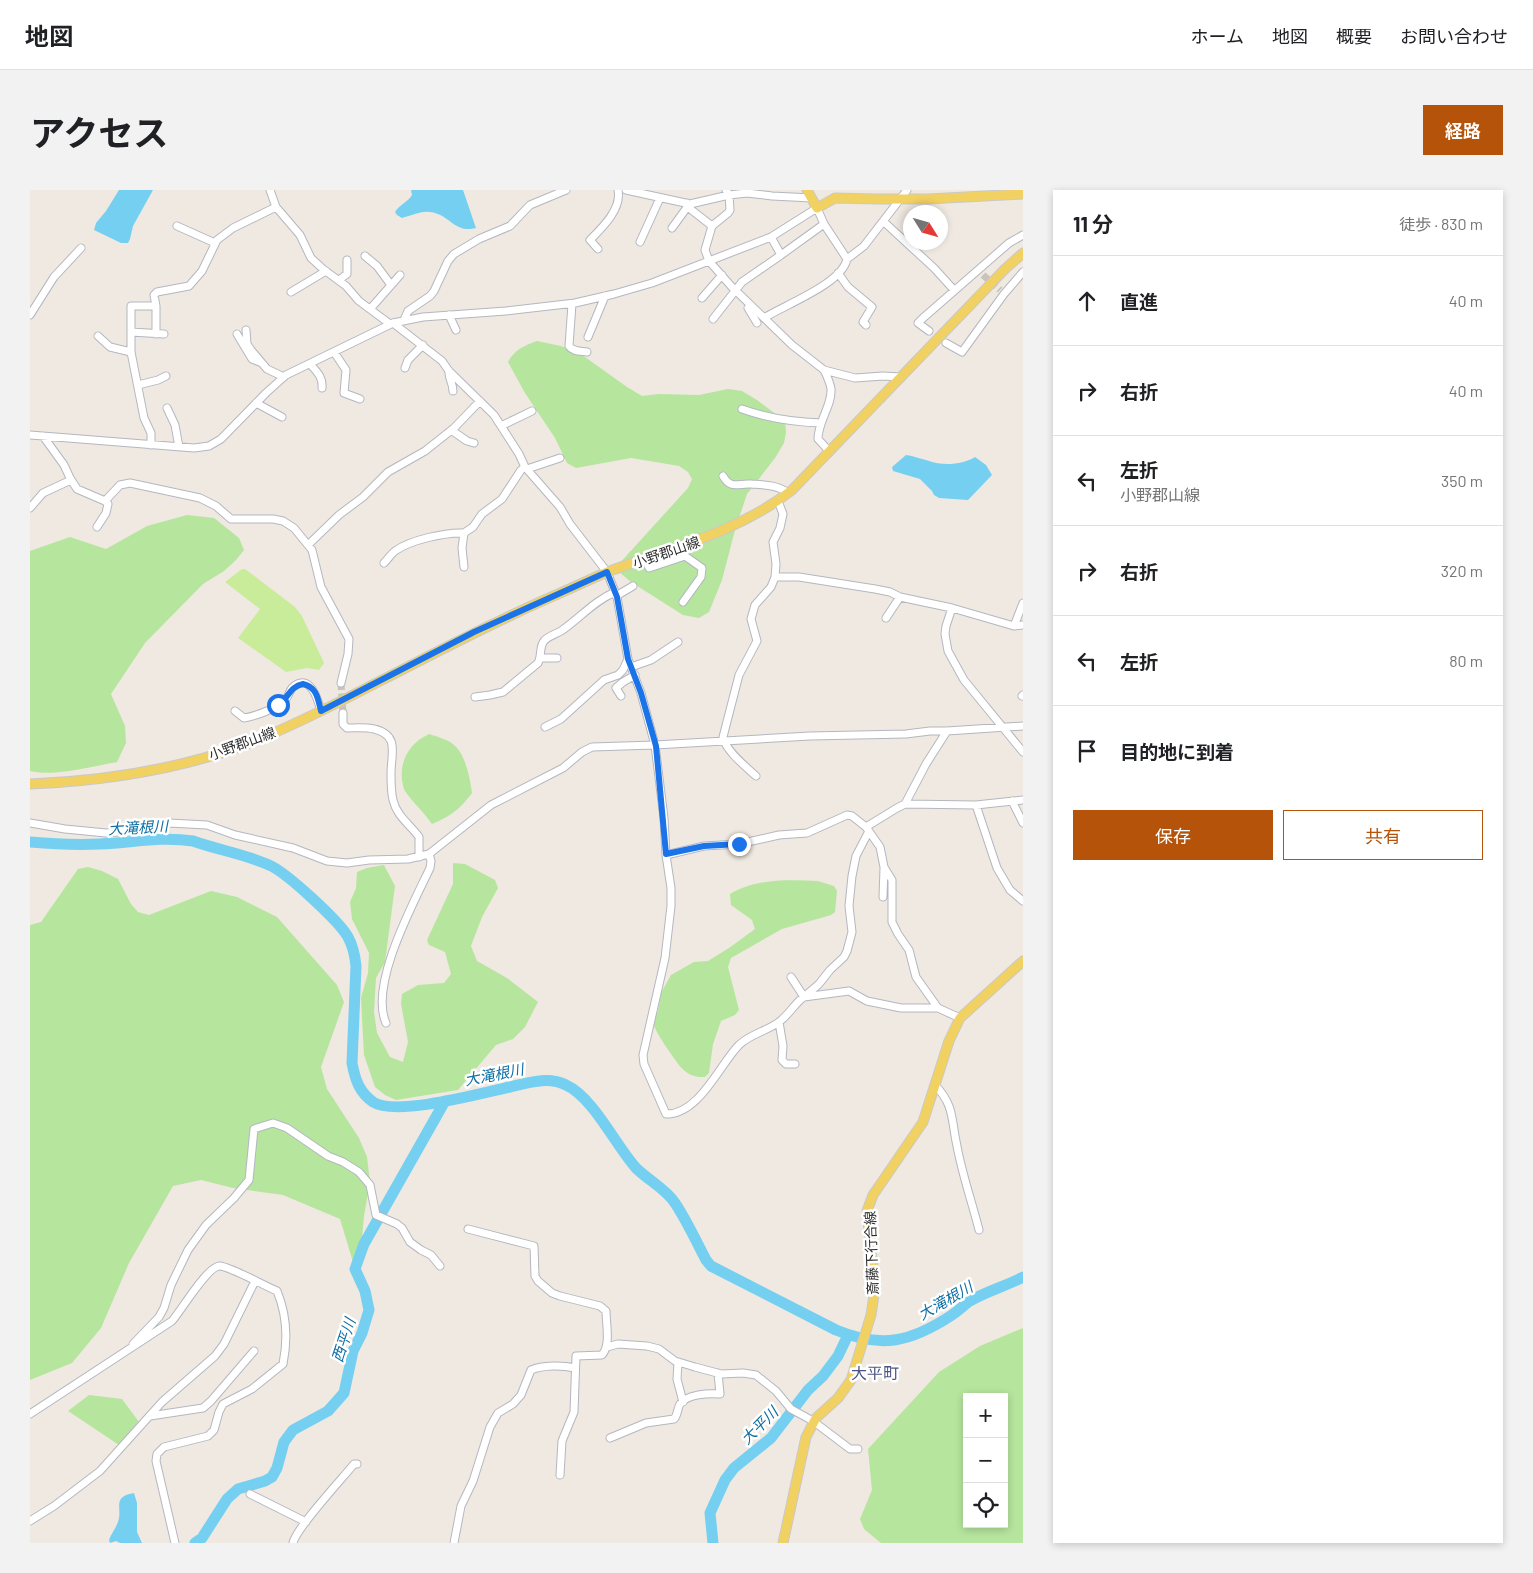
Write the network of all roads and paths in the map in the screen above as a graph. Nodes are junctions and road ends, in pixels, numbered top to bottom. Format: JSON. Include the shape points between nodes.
{"nodes":[{"id":1,"x":270,"y":190,"type":"edge"},
{"id":2,"x":566,"y":190,"type":"edge"},
{"id":3,"x":618,"y":190,"type":"edge"},
{"id":4,"x":626,"y":190,"type":"edge"},
{"id":5,"x":646,"y":190,"type":"edge"},
{"id":6,"x":907,"y":190,"type":"edge"},
{"id":7,"x":728,"y":192,"type":"edge"},
{"id":8,"x":809,"y":194,"type":"edge"},
{"id":9,"x":1023,"y":194,"type":"edge"},
{"id":10,"x":652,"y":196,"type":"junction"},
{"id":11,"x":660,"y":198,"type":"junction"},
{"id":12,"x":900,"y":198,"type":"junction"},
{"id":13,"x":687,"y":205,"type":"junction"},
{"id":14,"x":276,"y":207,"type":"junction"},
{"id":15,"x":817,"y":208,"type":"junction"},
{"id":16,"x":883,"y":221,"type":"junction"},
{"id":17,"x":824,"y":224,"type":"junction"},
{"id":18,"x":177,"y":226,"type":"dead end"},
{"id":19,"x":712,"y":226,"type":"junction"},
{"id":20,"x":672,"y":228,"type":"dead end"},
{"id":21,"x":1023,"y":235,"type":"edge"},
{"id":22,"x":771,"y":237,"type":"junction"},
{"id":23,"x":640,"y":242,"type":"dead end"},
{"id":24,"x":215,"y":243,"type":"junction"},
{"id":25,"x":82,"y":248,"type":"dead end"},
{"id":26,"x":598,"y":249,"type":"dead end"},
{"id":27,"x":1023,"y":253,"type":"edge"},
{"id":28,"x":781,"y":255,"type":"junction"},
{"id":29,"x":365,"y":256,"type":"dead end"},
{"id":30,"x":847,"y":259,"type":"junction"},
{"id":31,"x":347,"y":260,"type":"dead end"},
{"id":32,"x":709,"y":261,"type":"junction"},
{"id":33,"x":326,"y":271,"type":"junction"},
{"id":34,"x":1023,"y":272,"type":"edge"},
{"id":35,"x":838,"y":273,"type":"junction"},
{"id":36,"x":400,"y":275,"type":"dead end"},
{"id":37,"x":722,"y":275,"type":"junction"},
{"id":38,"x":339,"y":280,"type":"junction"},
{"id":39,"x":391,"y":284,"type":"junction"},
{"id":40,"x":954,"y":290,"type":"junction"},
{"id":41,"x":291,"y":292,"type":"dead end"},
{"id":42,"x":737,"y":292,"type":"junction"},
{"id":43,"x":604,"y":296,"type":"junction"},
{"id":44,"x":702,"y":298,"type":"dead end"},
{"id":45,"x":572,"y":304,"type":"junction"},
{"id":46,"x":156,"y":306,"type":"junction"},
{"id":47,"x":371,"y":308,"type":"junction"},
{"id":48,"x":30,"y":315,"type":"edge"},
{"id":49,"x":449,"y":315,"type":"junction"},
{"id":50,"x":713,"y":319,"type":"dead end"},
{"id":51,"x":404,"y":320,"type":"junction"},
{"id":52,"x":760,"y":321,"type":"junction"},
{"id":53,"x":392,"y":324,"type":"junction"},
{"id":54,"x":866,"y":325,"type":"dead end"},
{"id":55,"x":246,"y":330,"type":"dead end"},
{"id":56,"x":456,"y":330,"type":"dead end"},
{"id":57,"x":929,"y":331,"type":"dead end"},
{"id":58,"x":131,"y":332,"type":"junction"},
{"id":59,"x":156,"y":334,"type":"junction"},
{"id":60,"x":164,"y":334,"type":"dead end"},
{"id":61,"x":237,"y":334,"type":"dead end"},
{"id":62,"x":98,"y":336,"type":"dead end"},
{"id":63,"x":588,"y":336,"type":"dead end"},
{"id":64,"x":946,"y":343,"type":"dead end"},
{"id":65,"x":423,"y":345,"type":"junction"},
{"id":66,"x":131,"y":352,"type":"junction"},
{"id":67,"x":334,"y":352,"type":"junction"},
{"id":68,"x":587,"y":352,"type":"dead end"},
{"id":69,"x":262,"y":363,"type":"junction"},
{"id":70,"x":310,"y":364,"type":"junction"},
{"id":71,"x":405,"y":368,"type":"dead end"},
{"id":72,"x":824,"y":370,"type":"junction"},
{"id":73,"x":449,"y":371,"type":"junction"},
{"id":74,"x":166,"y":376,"type":"dead end"},
{"id":75,"x":284,"y":377,"type":"junction"},
{"id":76,"x":901,"y":377,"type":"junction"},
{"id":77,"x":138,"y":385,"type":"junction"},
{"id":78,"x":322,"y":388,"type":"dead end"},
{"id":79,"x":453,"y":391,"type":"dead end"},
{"id":80,"x":360,"y":399,"type":"dead end"},
{"id":81,"x":480,"y":401,"type":"junction"},
{"id":82,"x":256,"y":403,"type":"junction"},
{"id":83,"x":167,"y":408,"type":"dead end"},
{"id":84,"x":742,"y":408,"type":"dead end"},
{"id":85,"x":532,"y":411,"type":"dead end"},
{"id":86,"x":282,"y":417,"type":"dead end"},
{"id":87,"x":821,"y":423,"type":"junction"},
{"id":88,"x":501,"y":426,"type":"junction"},
{"id":89,"x":454,"y":428,"type":"junction"},
{"id":90,"x":30,"y":435,"type":"edge"},
{"id":91,"x":43,"y":436,"type":"junction"},
{"id":92,"x":474,"y":443,"type":"dead end"},
{"id":93,"x":151,"y":445,"type":"junction"},
{"id":94,"x":179,"y":447,"type":"junction"},
{"id":95,"x":830,"y":452,"type":"junction"},
{"id":96,"x":560,"y":458,"type":"dead end"},
{"id":97,"x":526,"y":468,"type":"junction"},
{"id":98,"x":723,"y":476,"type":"dead end"},
{"id":99,"x":71,"y":480,"type":"junction"},
{"id":100,"x":788,"y":493,"type":"junction"},
{"id":101,"x":105,"y":501,"type":"junction"},
{"id":102,"x":778,"y":501,"type":"junction"},
{"id":103,"x":30,"y":508,"type":"edge"},
{"id":104,"x":97,"y":527,"type":"dead end"},
{"id":105,"x":464,"y":533,"type":"junction"},
{"id":106,"x":308,"y":545,"type":"junction"},
{"id":107,"x":646,"y":559,"type":"junction"},
{"id":108,"x":384,"y":563,"type":"dead end"},
{"id":109,"x":464,"y":567,"type":"dead end"},
{"id":110,"x":607,"y":572,"type":"junction"},
{"id":111,"x":775,"y":577,"type":"junction"},
{"id":112,"x":633,"y":586,"type":"dead end"},
{"id":113,"x":616,"y":594,"type":"junction"},
{"id":114,"x":900,"y":597,"type":"junction"},
{"id":115,"x":683,"y":602,"type":"dead end"},
{"id":116,"x":1023,"y":603,"type":"edge"},
{"id":117,"x":952,"y":608,"type":"junction"},
{"id":118,"x":886,"y":618,"type":"dead end"},
{"id":119,"x":1023,"y":625,"type":"edge"},
{"id":120,"x":1014,"y":626,"type":"junction"},
{"id":121,"x":678,"y":642,"type":"dead end"},
{"id":122,"x":541,"y":658,"type":"junction"},
{"id":123,"x":556,"y":658,"type":"dead end"},
{"id":124,"x":628,"y":659,"type":"junction"},
{"id":125,"x":631,"y":667,"type":"junction"},
{"id":126,"x":635,"y":675,"type":"junction"},
{"id":127,"x":341,"y":683,"type":"tunnel mouth"},
{"id":128,"x":475,"y":696,"type":"dead end"},
{"id":129,"x":621,"y":696,"type":"dead end"},
{"id":130,"x":321,"y":711,"type":"junction"},
{"id":131,"x":235,"y":712,"type":"dead end"},
{"id":132,"x":343,"y":713,"type":"tunnel mouth"},
{"id":133,"x":1023,"y":726,"type":"edge"},
{"id":134,"x":1003,"y":727,"type":"junction"},
{"id":135,"x":545,"y":728,"type":"dead end"},
{"id":136,"x":947,"y":731,"type":"junction"},
{"id":137,"x":724,"y":742,"type":"junction"},
{"id":138,"x":656,"y":746,"type":"junction"},
{"id":139,"x":1023,"y":752,"type":"edge"},
{"id":140,"x":756,"y":776,"type":"dead end"},
{"id":141,"x":30,"y":784,"type":"edge"},
{"id":142,"x":1023,"y":800,"type":"edge"},
{"id":143,"x":1012,"y":801,"type":"junction"},
{"id":144,"x":905,"y":804,"type":"junction"},
{"id":145,"x":976,"y":805,"type":"junction"},
{"id":146,"x":30,"y":823,"type":"edge"},
{"id":147,"x":1023,"y":823,"type":"edge"},
{"id":148,"x":868,"y":829,"type":"junction"},
{"id":149,"x":430,"y":854,"type":"junction"},
{"id":150,"x":666,"y":854,"type":"junction"},
{"id":151,"x":419,"y":857,"type":"junction"},
{"id":152,"x":884,"y":867,"type":"junction"},
{"id":153,"x":883,"y":898,"type":"dead end"},
{"id":154,"x":1023,"y":901,"type":"edge"},
{"id":155,"x":1023,"y":961,"type":"edge"},
{"id":156,"x":790,"y":977,"type":"dead end"},
{"id":157,"x":804,"y":997,"type":"junction"},
{"id":158,"x":938,"y":1008,"type":"junction"},
{"id":159,"x":960,"y":1018,"type":"junction"},
{"id":160,"x":779,"y":1022,"type":"junction"},
{"id":161,"x":386,"y":1023,"type":"dead end"},
{"id":162,"x":795,"y":1064,"type":"dead end"},
{"id":163,"x":935,"y":1084,"type":"junction"},
{"id":164,"x":468,"y":1229,"type":"dead end"},
{"id":165,"x":979,"y":1230,"type":"dead end"},
{"id":166,"x":440,"y":1266,"type":"dead end"},
{"id":167,"x":255,"y":1282,"type":"junction"},
{"id":168,"x":607,"y":1347,"type":"junction"},
{"id":169,"x":128,"y":1350,"type":"junction"},
{"id":170,"x":254,"y":1352,"type":"dead end"},
{"id":171,"x":678,"y":1362,"type":"junction"},
{"id":172,"x":575,"y":1368,"type":"junction"},
{"id":173,"x":718,"y":1373,"type":"junction"},
{"id":174,"x":683,"y":1402,"type":"junction"},
{"id":175,"x":30,"y":1414,"type":"edge"},
{"id":176,"x":150,"y":1416,"type":"junction"},
{"id":177,"x":813,"y":1422,"type":"junction"},
{"id":178,"x":610,"y":1438,"type":"dead end"},
{"id":179,"x":858,"y":1449,"type":"dead end"},
{"id":180,"x":357,"y":1464,"type":"dead end"},
{"id":181,"x":560,"y":1475,"type":"dead end"},
{"id":182,"x":250,"y":1494,"type":"dead end"},
{"id":183,"x":30,"y":1521,"type":"edge"},
{"id":184,"x":306,"y":1522,"type":"junction"},
{"id":185,"x":175,"y":1543,"type":"edge"},
{"id":186,"x":293,"y":1543,"type":"edge"},
{"id":187,"x":454,"y":1543,"type":"edge"},
{"id":188,"x":783,"y":1543,"type":"edge"}],
"edges":[{"from":1,"to":14,"type":"street"},
{"from":2,"to":51,"type":"street","via":[[530,205],[510,226],[454,254],[434,291],[408,311]]},
{"from":3,"to":26,"type":"street","via":[[617,204],[590,240]]},
{"from":4,"to":10,"type":"street"},
{"from":5,"to":10,"type":"street"},
{"from":6,"to":12,"type":"street"},
{"from":7,"to":8,"type":"street","via":[[772,196]]},
{"from":7,"to":13,"type":"street"},
{"from":7,"to":19,"type":"street","via":[[730,210]]},
{"from":8,"to":15,"type":"main road"},
{"from":9,"to":12,"type":"main road"},
{"from":10,"to":11,"type":"street"},
{"from":11,"to":13,"type":"street"},
{"from":11,"to":23,"type":"street"},
{"from":12,"to":15,"type":"main road","via":[[835,198]]},
{"from":12,"to":16,"type":"street"},
{"from":13,"to":19,"type":"street"},
{"from":13,"to":20,"type":"street"},
{"from":14,"to":24,"type":"street","via":[[233,228]]},
{"from":14,"to":33,"type":"street","via":[[300,235],[311,258]]},
{"from":15,"to":17,"type":"street"},
{"from":15,"to":22,"type":"street"},
{"from":16,"to":30,"type":"street","via":[[864,246]]},
{"from":16,"to":40,"type":"street"},
{"from":17,"to":28,"type":"street"},
{"from":17,"to":30,"type":"street"},
{"from":18,"to":24,"type":"street"},
{"from":19,"to":32,"type":"street","via":[[705,250]]},
{"from":21,"to":40,"type":"street","via":[[1009,243],[981,273]]},
{"from":22,"to":28,"type":"street"},
{"from":22,"to":32,"type":"street"},
{"from":24,"to":46,"type":"street","via":[[202,271],[191,285],[157,292],[154,295]]},
{"from":25,"to":48,"type":"street","via":[[54,277]]},
{"from":27,"to":76,"type":"main road","name":"小野郡山線"},
{"from":28,"to":42,"type":"street"},
{"from":29,"to":39,"type":"street"},
{"from":30,"to":35,"type":"street"},
{"from":31,"to":38,"type":"street","via":[[346,274]]},
{"from":32,"to":37,"type":"street"},
{"from":32,"to":43,"type":"street","via":[[652,283]]},
{"from":33,"to":38,"type":"street"},
{"from":33,"to":41,"type":"street"},
{"from":34,"to":64,"type":"street","via":[[1002,292],[962,352]]},
{"from":35,"to":52,"type":"street","via":[[812,293]]},
{"from":35,"to":54,"type":"street","via":[[848,287],[872,308],[863,322]]},
{"from":36,"to":39,"type":"street"},
{"from":37,"to":42,"type":"street"},
{"from":37,"to":44,"type":"street"},
{"from":38,"to":47,"type":"street","via":[[359,301]]},
{"from":39,"to":47,"type":"street"},
{"from":40,"to":57,"type":"street","via":[[918,323]]},
{"from":42,"to":50,"type":"street"},
{"from":42,"to":52,"type":"street"},
{"from":43,"to":45,"type":"street"},
{"from":43,"to":63,"type":"street"},
{"from":45,"to":49,"type":"street"},
{"from":45,"to":68,"type":"street","via":[[569,346],[575,351]]},
{"from":46,"to":58,"type":"street","via":[[131,306]]},
{"from":46,"to":59,"type":"street"},
{"from":47,"to":53,"type":"street"},
{"from":49,"to":51,"type":"street"},
{"from":49,"to":56,"type":"street"},
{"from":51,"to":53,"type":"street"},
{"from":52,"to":72,"type":"street"},
{"from":53,"to":65,"type":"street"},
{"from":53,"to":67,"type":"street"},
{"from":55,"to":69,"type":"street","via":[[247,344]]},
{"from":58,"to":59,"type":"street"},
{"from":58,"to":66,"type":"street"},
{"from":59,"to":60,"type":"street"},
{"from":61,"to":69,"type":"street","via":[[252,359]]},
{"from":62,"to":66,"type":"street","via":[[110,347]]},
{"from":65,"to":71,"type":"street","via":[[408,360]]},
{"from":65,"to":73,"type":"street"},
{"from":66,"to":77,"type":"street"},
{"from":67,"to":70,"type":"street"},
{"from":67,"to":80,"type":"street","via":[[346,370],[344,392]]},
{"from":69,"to":75,"type":"street"},
{"from":70,"to":75,"type":"street"},
{"from":70,"to":78,"type":"street","via":[[321,377]]},
{"from":72,"to":76,"type":"street","via":[[855,378]]},
{"from":72,"to":87,"type":"street","via":[[831,396]]},
{"from":73,"to":79,"type":"street"},
{"from":73,"to":81,"type":"street"},
{"from":74,"to":77,"type":"street"},
{"from":75,"to":82,"type":"street"},
{"from":76,"to":95,"type":"main road","name":"小野郡山線"},
{"from":77,"to":93,"type":"street","via":[[144,418],[151,433]]},
{"from":81,"to":88,"type":"street"},
{"from":81,"to":89,"type":"street"},
{"from":82,"to":86,"type":"street"},
{"from":82,"to":94,"type":"street","via":[[216,443],[202,448]]},
{"from":83,"to":94,"type":"street","via":[[175,425]]},
{"from":84,"to":87,"type":"street","via":[[788,420]]},
{"from":85,"to":88,"type":"street"},
{"from":87,"to":95,"type":"street","via":[[818,439]]},
{"from":88,"to":97,"type":"street"},
{"from":89,"to":92,"type":"street","via":[[454,432],[467,442]]},
{"from":89,"to":106,"type":"street","via":[[388,472]]},
{"from":90,"to":91,"type":"street"},
{"from":91,"to":93,"type":"street"},
{"from":91,"to":99,"type":"street"},
{"from":93,"to":94,"type":"street"},
{"from":95,"to":100,"type":"main road","name":"小野郡山線"},
{"from":96,"to":97,"type":"street"},
{"from":97,"to":105,"type":"street","via":[[521,470],[502,499]]},
{"from":97,"to":110,"type":"street","via":[[560,507]]},
{"from":98,"to":100,"type":"street","via":[[730,484],[772,486]]},
{"from":99,"to":101,"type":"street","via":[[80,491]]},
{"from":99,"to":103,"type":"street","via":[[43,493]]},
{"from":100,"to":102,"type":"main road","name":"小野郡山線"},
{"from":101,"to":104,"type":"street","via":[[108,508]]},
{"from":101,"to":106,"type":"street","via":[[117,487],[127,483],[188,495],[211,503],[231,519],[283,521],[294,528]]},
{"from":102,"to":107,"type":"main road","name":"小野郡山線","via":[[712,536]]},
{"from":102,"to":111,"type":"street","via":[[783,514],[774,542]]},
{"from":105,"to":108,"type":"street","via":[[406,545],[393,552]]},
{"from":105,"to":109,"type":"street"},
{"from":106,"to":127,"type":"street","via":[[321,587],[349,639]]},
{"from":107,"to":110,"type":"main road","name":"小野郡山線"},
{"from":107,"to":115,"type":"street","via":[[649,568],[685,556],[702,568],[701,577]]},
{"from":110,"to":113,"type":"street"},
{"from":110,"to":130,"type":"main road","name":"小野郡山線","via":[[474,632]]},
{"from":111,"to":114,"type":"street","via":[[830,580]]},
{"from":111,"to":137,"type":"street","via":[[751,618],[756,642],[739,675],[724,729]]},
{"from":112,"to":113,"type":"street"},
{"from":113,"to":122,"type":"street","via":[[595,603],[578,619],[546,639],[541,646]]},
{"from":113,"to":124,"type":"street"},
{"from":114,"to":117,"type":"street"},
{"from":114,"to":118,"type":"street"},
{"from":116,"to":120,"type":"street"},
{"from":117,"to":120,"type":"street"},
{"from":117,"to":134,"type":"street","via":[[945,634],[948,651],[964,680]]},
{"from":119,"to":120,"type":"street"},
{"from":121,"to":125,"type":"street","via":[[651,660]]},
{"from":122,"to":123,"type":"street"},
{"from":122,"to":128,"type":"street","via":[[503,692]]},
{"from":124,"to":125,"type":"street"},
{"from":124,"to":135,"type":"street","via":[[618,675],[604,680],[561,719]]},
{"from":125,"to":126,"type":"street"},
{"from":126,"to":129,"type":"street","via":[[616,688]]},
{"from":126,"to":138,"type":"street"},
{"from":130,"to":131,"type":"street","via":[[313,689],[300,684],[282,703],[271,708],[247,717]]},
{"from":130,"to":141,"type":"main road","name":"小野郡山線","via":[[244,745],[176,765],[120,777]]},
{"from":132,"to":151,"type":"street","via":[[342,724],[347,728],[374,729],[391,739],[393,801],[404,822],[420,837]]},
{"from":133,"to":134,"type":"street"},
{"from":134,"to":136,"type":"street"},
{"from":134,"to":139,"type":"street"},
{"from":136,"to":137,"type":"street"},
{"from":136,"to":144,"type":"street"},
{"from":137,"to":138,"type":"street"},
{"from":137,"to":140,"type":"street"},
{"from":138,"to":149,"type":"street","via":[[592,747],[563,768],[491,805]]},
{"from":138,"to":150,"type":"street"},
{"from":142,"to":143,"type":"street"},
{"from":143,"to":145,"type":"street"},
{"from":143,"to":147,"type":"street"},
{"from":144,"to":145,"type":"street"},
{"from":144,"to":148,"type":"street"},
{"from":145,"to":154,"type":"street","via":[[998,868],[1010,890]]},
{"from":146,"to":151,"type":"street","via":[[106,833],[170,823],[207,825],[339,863]]},
{"from":148,"to":150,"type":"street","via":[[847,815],[807,832]]},
{"from":148,"to":152,"type":"street","via":[[880,847]]},
{"from":148,"to":157,"type":"street","via":[[856,856],[852,876],[849,906],[852,932],[847,952]]},
{"from":149,"to":151,"type":"street"},
{"from":149,"to":161,"type":"street","via":[[430,868],[410,909],[383,987],[381,1003]]},
{"from":150,"to":160,"type":"street","via":[[671,888],[670,924],[643,1055],[666,1114],[682,1110],[703,1094],[740,1044]]},
{"from":152,"to":153,"type":"street"},
{"from":152,"to":158,"type":"street","via":[[892,880],[892,922],[909,950],[916,977]]},
{"from":155,"to":159,"type":"main road","name":"斎藤下行合線"},
{"from":156,"to":157,"type":"street"},
{"from":157,"to":158,"type":"street","via":[[850,990],[867,1001],[901,1008]]},
{"from":157,"to":160,"type":"street"},
{"from":158,"to":159,"type":"street"},
{"from":159,"to":163,"type":"main road","name":"斎藤下行合線"},
{"from":160,"to":162,"type":"street","via":[[782,1060],[786,1064]]},
{"from":163,"to":165,"type":"street","via":[[950,1105]]},
{"from":163,"to":177,"type":"main road","name":"斎藤下行合線","via":[[923,1122],[875,1190],[869,1206],[875,1288],[860,1356],[848,1386]]},
{"from":164,"to":168,"type":"street","via":[[534,1246],[538,1281],[552,1293],[600,1306],[606,1311]]},
{"from":166,"to":169,"type":"street","via":[[431,1255],[410,1242],[397,1224],[376,1215],[370,1185],[359,1172],[328,1156],[287,1128],[273,1123],[254,1129],[249,1180],[206,1225],[171,1285],[159,1317]]},
{"from":167,"to":169,"type":"street","via":[[231,1270],[214,1267],[172,1321]]},
{"from":167,"to":176,"type":"street","via":[[215,1356],[175,1389]]},
{"from":167,"to":185,"type":"street","via":[[277,1291],[282,1303],[287,1332],[282,1364],[252,1389],[223,1404],[214,1430],[208,1436],[164,1447],[157,1454]]},
{"from":168,"to":171,"type":"street","via":[[618,1344],[647,1346],[659,1349]]},
{"from":168,"to":172,"type":"street","via":[[602,1355],[576,1356]]},
{"from":169,"to":175,"type":"street"},
{"from":170,"to":176,"type":"street","via":[[203,1408]]},
{"from":171,"to":173,"type":"street"},
{"from":171,"to":174,"type":"street","via":[[677,1379]]},
{"from":172,"to":181,"type":"street","via":[[574,1412],[562,1441]]},
{"from":172,"to":187,"type":"street","via":[[531,1370],[521,1395],[498,1413],[461,1506]]},
{"from":173,"to":174,"type":"street","via":[[720,1394],[711,1393]]},
{"from":173,"to":177,"type":"street","via":[[756,1376],[776,1391],[791,1410]]},
{"from":174,"to":178,"type":"street","via":[[674,1419],[646,1422]]},
{"from":176,"to":183,"type":"street","via":[[100,1471]]},
{"from":177,"to":179,"type":"street","via":[[850,1449]]},
{"from":177,"to":188,"type":"main road","name":"斎藤下行合線","via":[[805,1443]]},
{"from":180,"to":184,"type":"street"},
{"from":182,"to":184,"type":"street"},
{"from":184,"to":186,"type":"street"}]}
